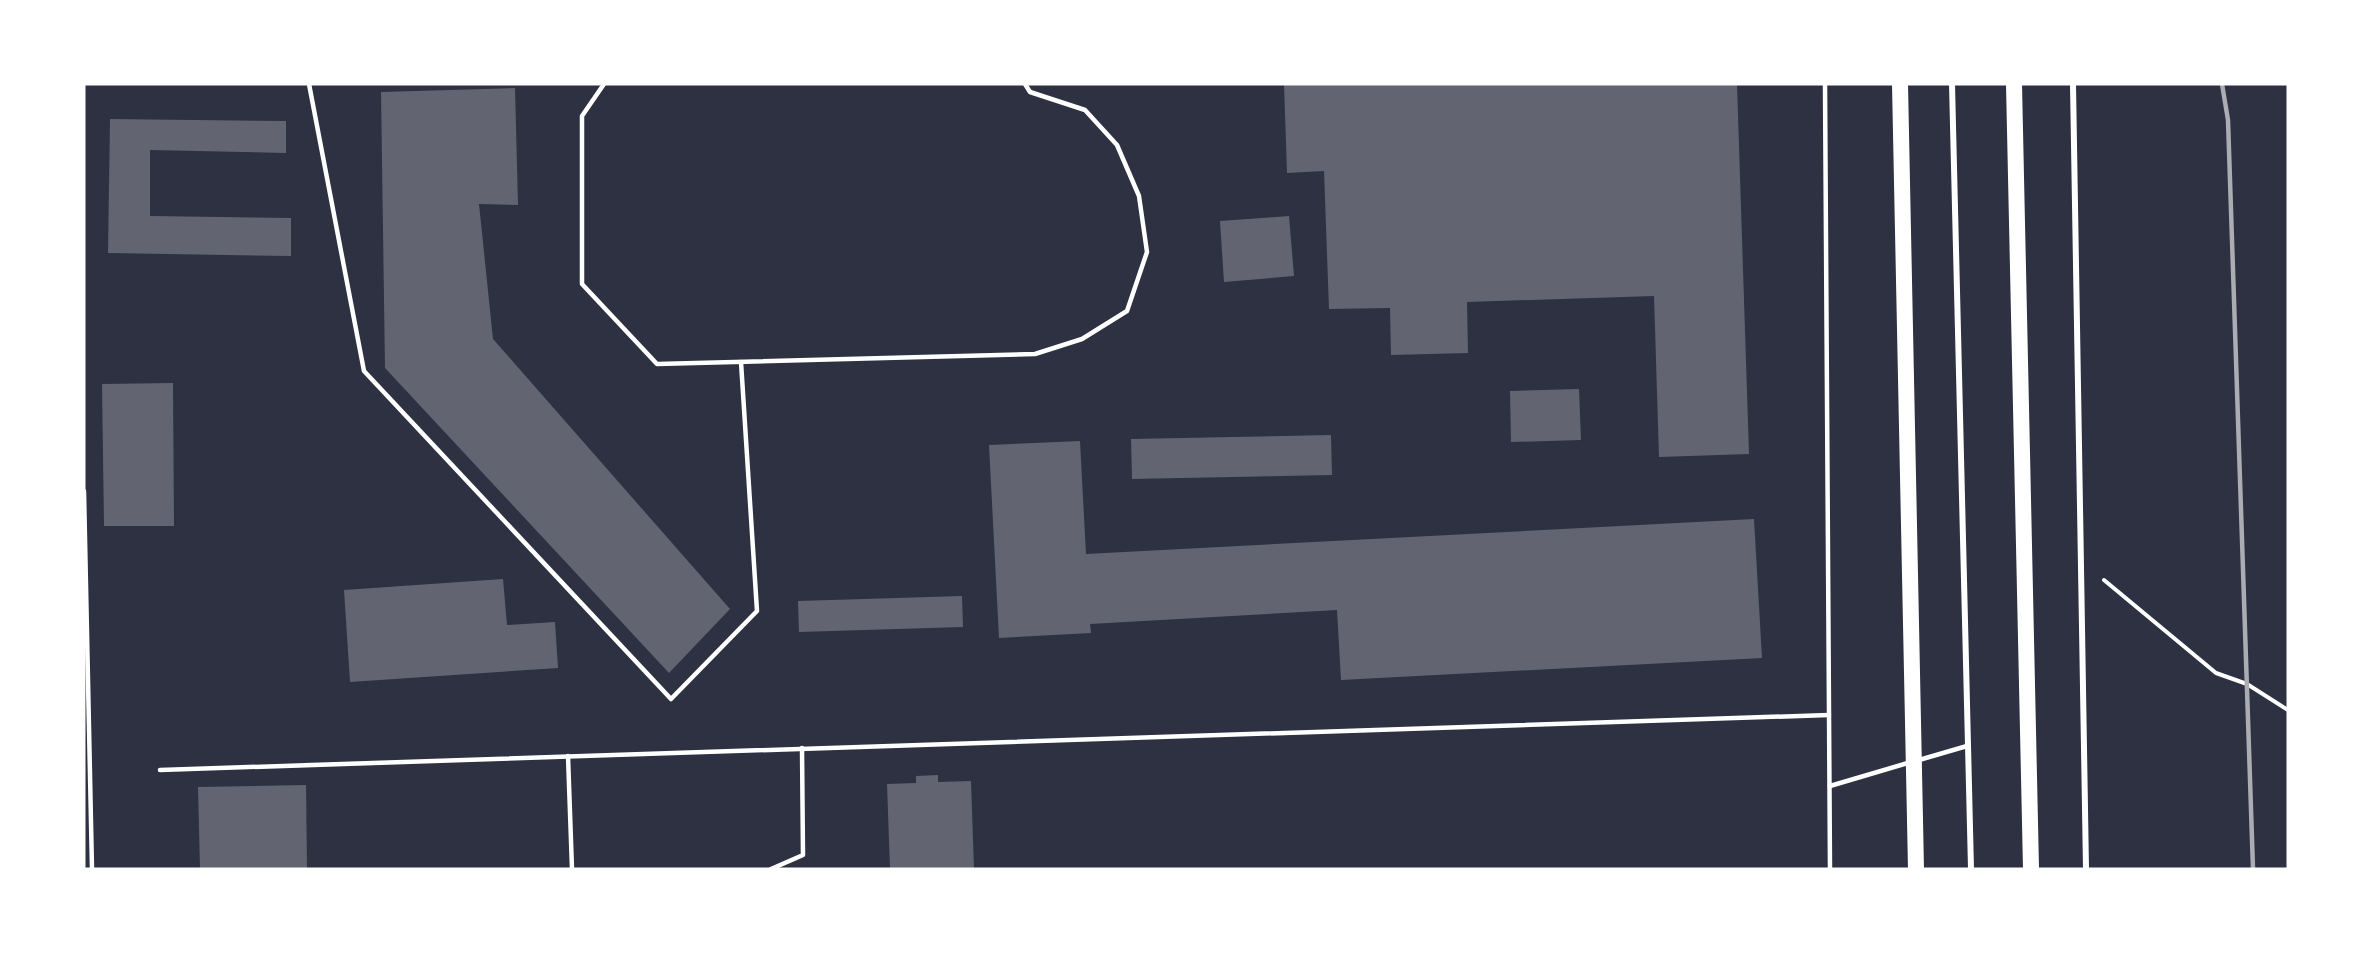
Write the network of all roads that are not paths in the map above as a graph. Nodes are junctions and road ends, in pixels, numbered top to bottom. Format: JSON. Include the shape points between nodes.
{"nodes":[{"id":1,"x":309,"y":84,"type":"edge"},
{"id":2,"x":604,"y":84,"type":"edge"},
{"id":3,"x":1025,"y":84,"type":"edge"},
{"id":4,"x":1825,"y":84,"type":"edge"},
{"id":5,"x":1900,"y":84,"type":"edge"},
{"id":6,"x":1952,"y":84,"type":"edge"},
{"id":7,"x":2014,"y":84,"type":"edge"},
{"id":8,"x":2073,"y":84,"type":"edge"},
{"id":9,"x":741,"y":362,"type":"junction"},
{"id":10,"x":84,"y":491,"type":"edge"},
{"id":11,"x":85,"y":551,"type":"edge"},
{"id":12,"x":85,"y":603,"type":"edge"},
{"id":13,"x":1829,"y":715,"type":"junction"},
{"id":14,"x":1967,"y":746,"type":"junction"},
{"id":15,"x":802,"y":748,"type":"junction"},
{"id":16,"x":568,"y":756,"type":"junction"},
{"id":17,"x":87,"y":757,"type":"edge"},
{"id":18,"x":160,"y":770,"type":"dead end"},
{"id":19,"x":1830,"y":786,"type":"junction"},
{"id":20,"x":84,"y":861,"type":"edge"},
{"id":21,"x":91,"y":861,"type":"junction"},
{"id":22,"x":92,"y":869,"type":"edge"},
{"id":23,"x":572,"y":869,"type":"edge"},
{"id":24,"x":771,"y":869,"type":"edge"},
{"id":25,"x":1830,"y":869,"type":"edge"},
{"id":26,"x":1916,"y":869,"type":"edge"},
{"id":27,"x":1971,"y":869,"type":"edge"},
{"id":28,"x":2031,"y":869,"type":"edge"},
{"id":29,"x":2086,"y":869,"type":"edge"}],
"edges":[{"from":1,"to":9,"type":"lane","via":[[364,371],[671,699],[757,611]]},
{"from":2,"to":9,"type":"lane","via":[[582,116],[582,284],[657,364]]},
{"from":3,"to":9,"type":"lane","via":[[1030,92],[1085,110],[1118,145],[1139,196],[1147,252],[1127,311],[1082,339],[1035,354]]},
{"from":4,"to":13,"type":"lane"},
{"from":5,"to":26,"type":"highway"},
{"from":6,"to":14,"type":"street"},
{"from":7,"to":28,"type":"highway"},
{"from":8,"to":29,"type":"street"},
{"from":10,"to":11,"type":"lane"},
{"from":11,"to":12,"type":"lane"},
{"from":12,"to":17,"type":"lane"},
{"from":13,"to":15,"type":"lane"},
{"from":13,"to":19,"type":"lane"},
{"from":14,"to":19,"type":"lane"},
{"from":14,"to":27,"type":"street"},
{"from":15,"to":16,"type":"lane"},
{"from":15,"to":24,"type":"lane","via":[[803,855]]},
{"from":16,"to":18,"type":"lane"},
{"from":16,"to":23,"type":"lane"},
{"from":17,"to":21,"type":"lane"},
{"from":19,"to":25,"type":"lane"},
{"from":20,"to":21,"type":"lane"},
{"from":21,"to":22,"type":"lane"}]}
